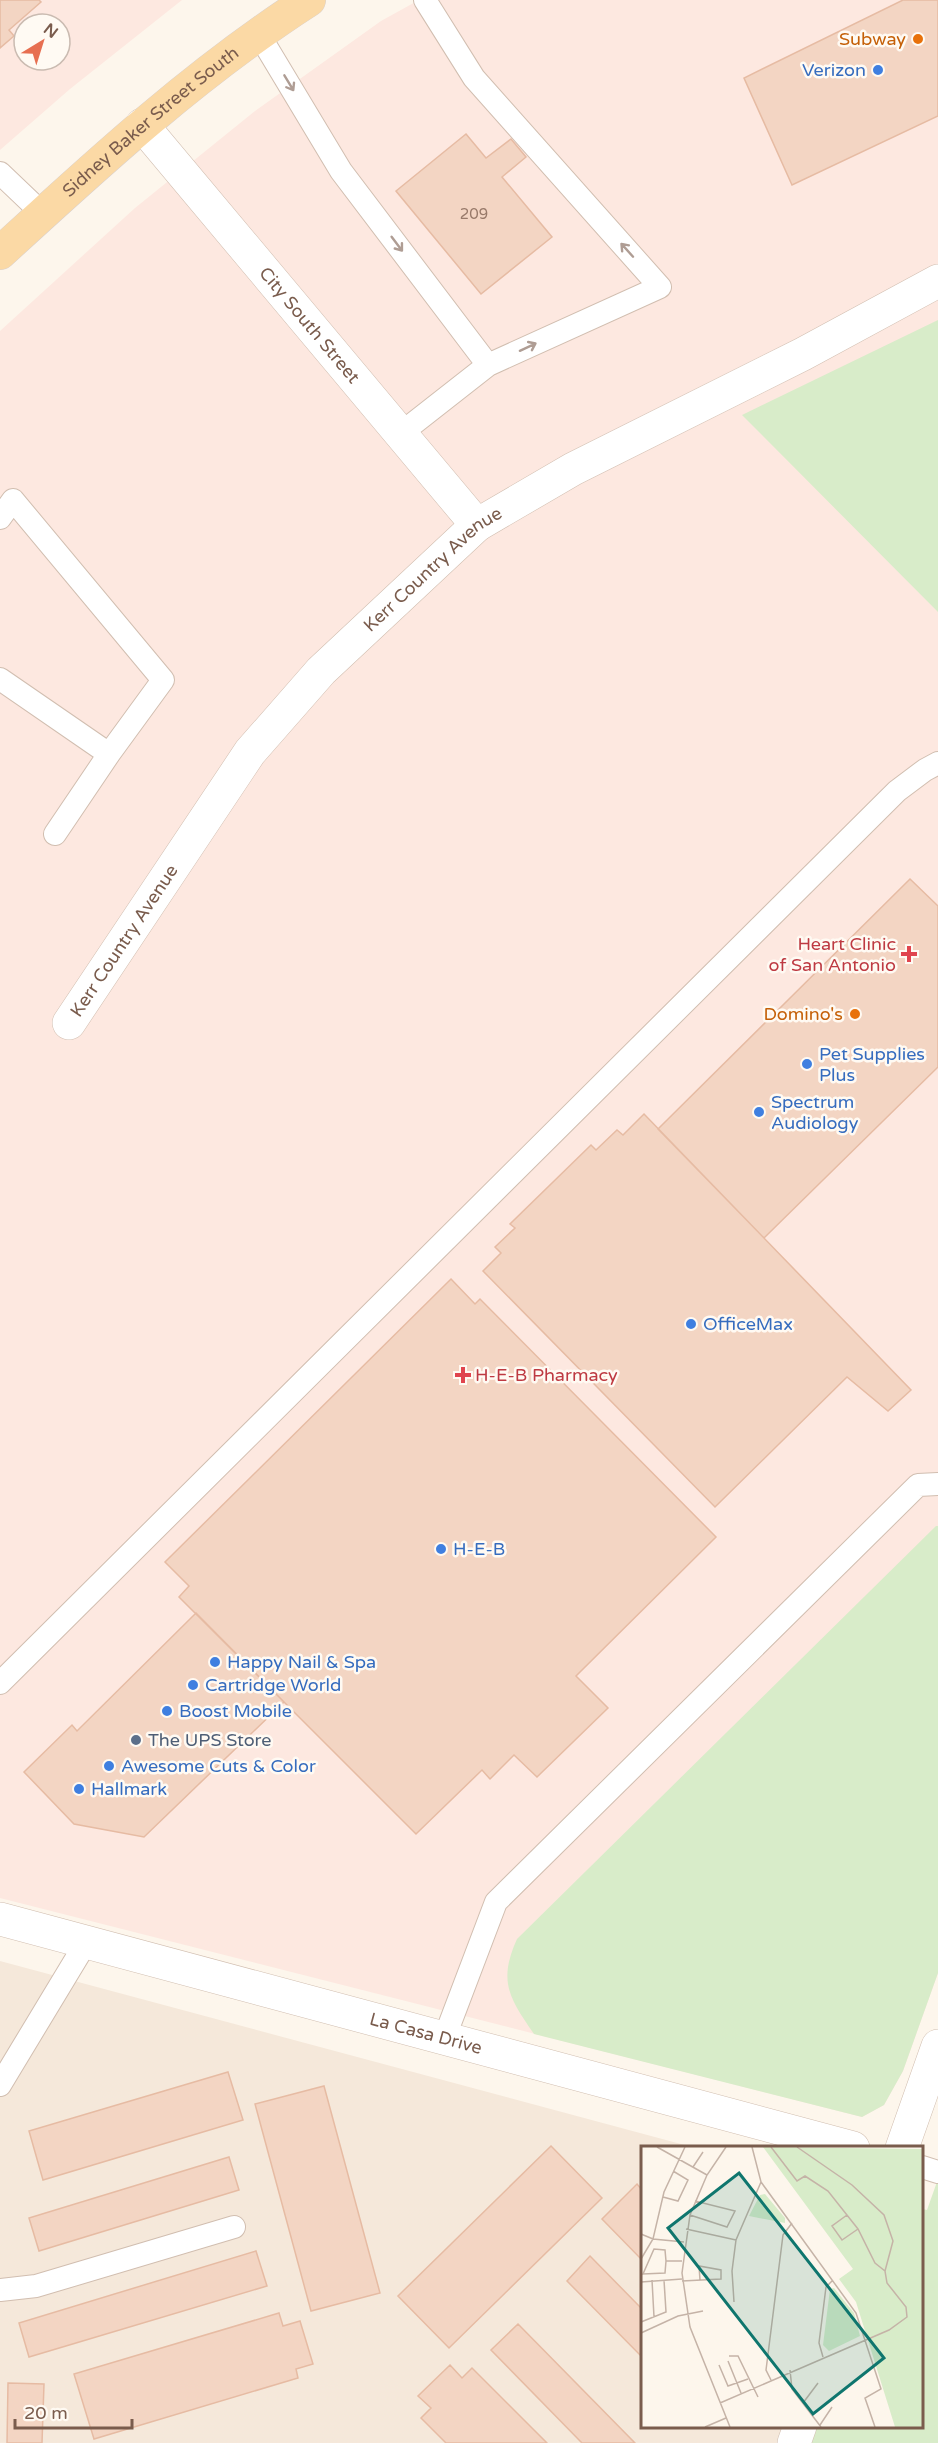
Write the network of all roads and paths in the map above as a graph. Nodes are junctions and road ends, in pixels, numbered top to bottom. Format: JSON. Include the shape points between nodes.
{"nodes":[{"id":1,"x":309,"y":0,"type":"edge"},
{"id":2,"x":425,"y":0,"type":"edge"},
{"id":3,"x":258,"y":33,"type":"junction"},
{"id":4,"x":142,"y":124,"type":"junction"},
{"id":5,"x":0,"y":173,"type":"edge"},
{"id":6,"x":43,"y":214,"type":"junction"},
{"id":7,"x":0,"y":253,"type":"edge"},
{"id":8,"x":938,"y":281,"type":"edge"},
{"id":9,"x":488,"y":365,"type":"junction"},
{"id":10,"x":400,"y":434,"type":"junction"},
{"id":11,"x":0,"y":518,"type":"edge"},
{"id":12,"x":477,"y":525,"type":"junction"},
{"id":13,"x":0,"y":679,"type":"edge"},
{"id":14,"x":109,"y":754,"type":"junction"},
{"id":15,"x":938,"y":763,"type":"edge"},
{"id":16,"x":55,"y":834,"type":"dead end"},
{"id":17,"x":69,"y":1023,"type":"dead end"},
{"id":18,"x":938,"y":1484,"type":"edge"},
{"id":19,"x":0,"y":1683,"type":"edge"},
{"id":20,"x":0,"y":1919,"type":"edge"},
{"id":21,"x":87,"y":1941,"type":"junction"},
{"id":22,"x":444,"y":2039,"type":"junction"},
{"id":23,"x":938,"y":2046,"type":"edge"},
{"id":24,"x":0,"y":2085,"type":"edge"},
{"id":25,"x":846,"y":2146,"type":"edge"},
{"id":26,"x":904,"y":2146,"type":"edge"},
{"id":27,"x":923,"y":2168,"type":"edge"},
{"id":28,"x":938,"y":2172,"type":"edge"},
{"id":29,"x":234,"y":2227,"type":"dead end"},
{"id":30,"x":0,"y":2290,"type":"edge"},
{"id":31,"x":800,"y":2428,"type":"edge"},
{"id":32,"x":794,"y":2443,"type":"edge"}],
"edges":[{"from":1,"to":3,"type":"main road","name":"Sidney Baker Street South"},
{"from":9,"to":2,"type":"lane","one_way":true,"via":[[660,287],[474,78]]},
{"from":3,"to":4,"type":"main road","name":"Sidney Baker Street South"},
{"from":3,"to":9,"type":"lane","one_way":true,"via":[[341,171]]},
{"from":4,"to":6,"type":"main road","name":"Sidney Baker Street South"},
{"from":4,"to":10,"type":"street","name":"City South Street"},
{"from":5,"to":6,"type":"lane"},
{"from":6,"to":7,"type":"main road","name":"Sidney Baker Street South"},
{"from":8,"to":12,"type":"street","name":"Kerr Country Avenue","via":[[803,354],[573,469]]},
{"from":9,"to":10,"type":"lane"},
{"from":10,"to":12,"type":"street","name":"City South Street"},
{"from":11,"to":14,"type":"lane","via":[[13,500],[164,680]]},
{"from":12,"to":17,"type":"street","name":"Kerr Country Avenue","via":[[321,671],[250,752]]},
{"from":13,"to":14,"type":"lane"},
{"from":14,"to":16,"type":"lane"},
{"from":15,"to":19,"type":"lane","via":[[897,791]]},
{"from":18,"to":22,"type":"lane","via":[[918,1485],[496,1902]]},
{"from":20,"to":21,"type":"street","name":"La Casa Drive"},
{"from":21,"to":22,"type":"street","name":"La Casa Drive"},
{"from":21,"to":24,"type":"lane"},
{"from":22,"to":25,"type":"street","name":"La Casa Drive"},
{"from":23,"to":26,"type":"street"},
{"from":27,"to":28,"type":"lane"},
{"from":29,"to":30,"type":"lane","via":[[36,2286]]},
{"from":31,"to":32,"type":"street"}]}
